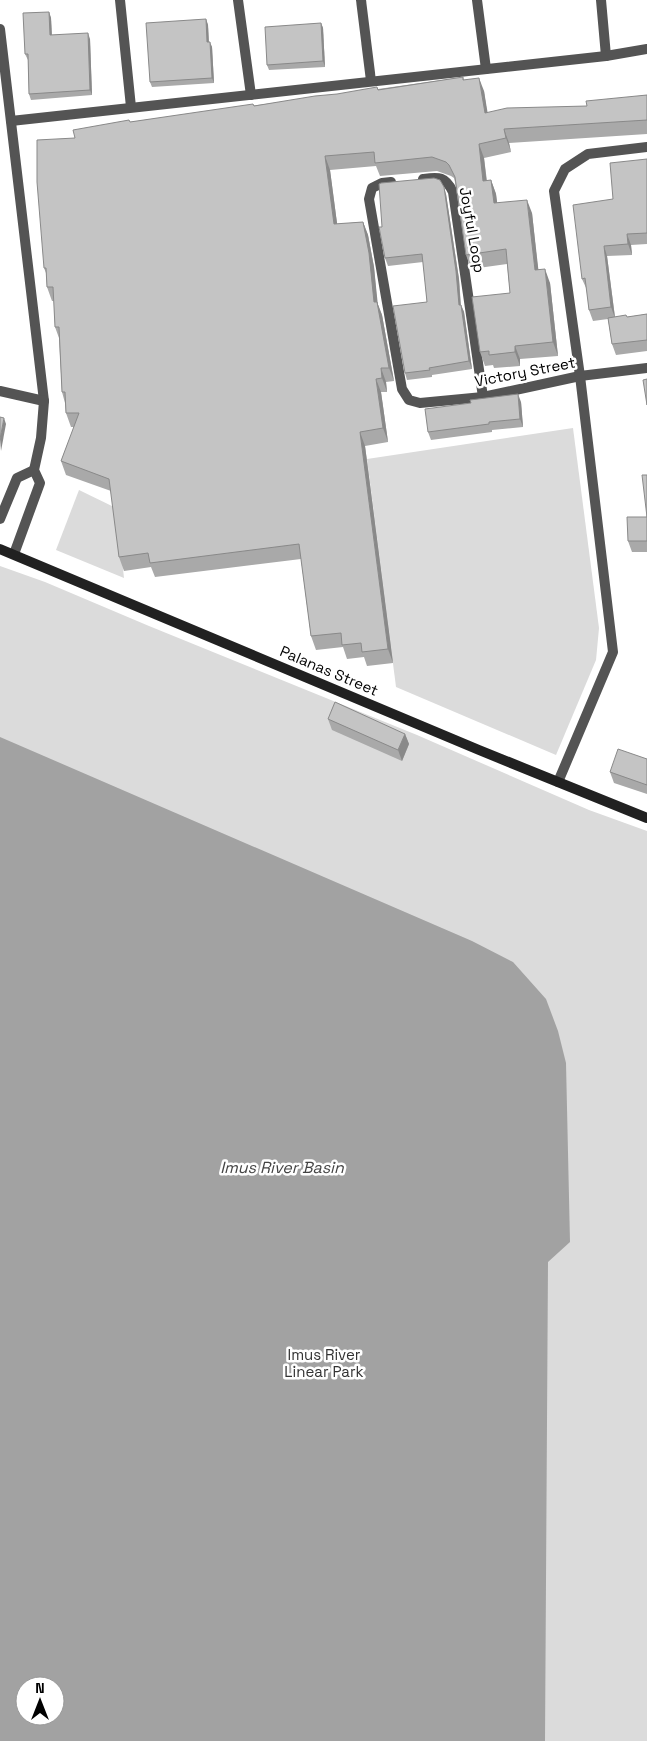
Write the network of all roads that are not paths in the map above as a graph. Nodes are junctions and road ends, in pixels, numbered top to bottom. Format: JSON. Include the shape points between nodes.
{"nodes":[{"id":1,"x":120,"y":0,"type":"edge"},
{"id":2,"x":238,"y":0,"type":"edge"},
{"id":3,"x":361,"y":0,"type":"edge"},
{"id":4,"x":477,"y":0,"type":"edge"},
{"id":5,"x":600,"y":0,"type":"edge"},
{"id":6,"x":0,"y":29,"type":"edge"},
{"id":7,"x":647,"y":49,"type":"edge"},
{"id":8,"x":606,"y":56,"type":"junction"},
{"id":9,"x":486,"y":69,"type":"junction"},
{"id":10,"x":371,"y":81,"type":"junction"},
{"id":11,"x":251,"y":94,"type":"junction"},
{"id":12,"x":131,"y":107,"type":"junction"},
{"id":13,"x":11,"y":120,"type":"junction"},
{"id":14,"x":647,"y":147,"type":"edge"},
{"id":15,"x":647,"y":368,"type":"edge"},
{"id":16,"x":580,"y":376,"type":"junction"},
{"id":17,"x":0,"y":392,"type":"edge"},
{"id":18,"x":483,"y":397,"type":"junction"},
{"id":19,"x":409,"y":400,"type":"joint"},
{"id":20,"x":44,"y":401,"type":"junction"},
{"id":21,"x":34,"y":470,"type":"junction"},
{"id":22,"x":0,"y":519,"type":"edge"},
{"id":23,"x":0,"y":549,"type":"edge"},
{"id":24,"x":14,"y":554,"type":"junction"},
{"id":25,"x":558,"y":782,"type":"junction"},
{"id":26,"x":647,"y":818,"type":"edge"}],
"edges":[{"from":1,"to":12,"type":"street"},
{"from":2,"to":11,"type":"street"},
{"from":3,"to":10,"type":"street"},
{"from":4,"to":9,"type":"street"},
{"from":5,"to":8,"type":"street"},
{"from":6,"to":13,"type":"street"},
{"from":7,"to":8,"type":"street"},
{"from":8,"to":9,"type":"street"},
{"from":9,"to":10,"type":"street"},
{"from":10,"to":11,"type":"street"},
{"from":11,"to":12,"type":"street"},
{"from":12,"to":13,"type":"street"},
{"from":13,"to":20,"type":"street"},
{"from":14,"to":16,"type":"street","via":[[588,154],[565,169],[554,191]]},
{"from":15,"to":16,"type":"street","name":"Victory Street"},
{"from":16,"to":18,"type":"street","name":"Victory Street"},
{"from":16,"to":25,"type":"street","via":[[613,652]]},
{"from":17,"to":20,"type":"street"},
{"from":18,"to":19,"type":"street","name":"Victory Street","via":[[420,403]]},
{"from":18,"to":19,"type":"street","name":"Joyful Loop","via":[[453,192],[448,182],[438,178],[382,183],[372,188],[369,199],[402,390]]},
{"from":20,"to":21,"type":"street"},
{"from":21,"to":22,"type":"street","via":[[17,478]]},
{"from":21,"to":24,"type":"street","via":[[40,483]]},
{"from":23,"to":24,"type":"main road","name":"Palanas Street"},
{"from":24,"to":25,"type":"main road","name":"Palanas Street"},
{"from":25,"to":26,"type":"main road","name":"Palanas Street"}]}
